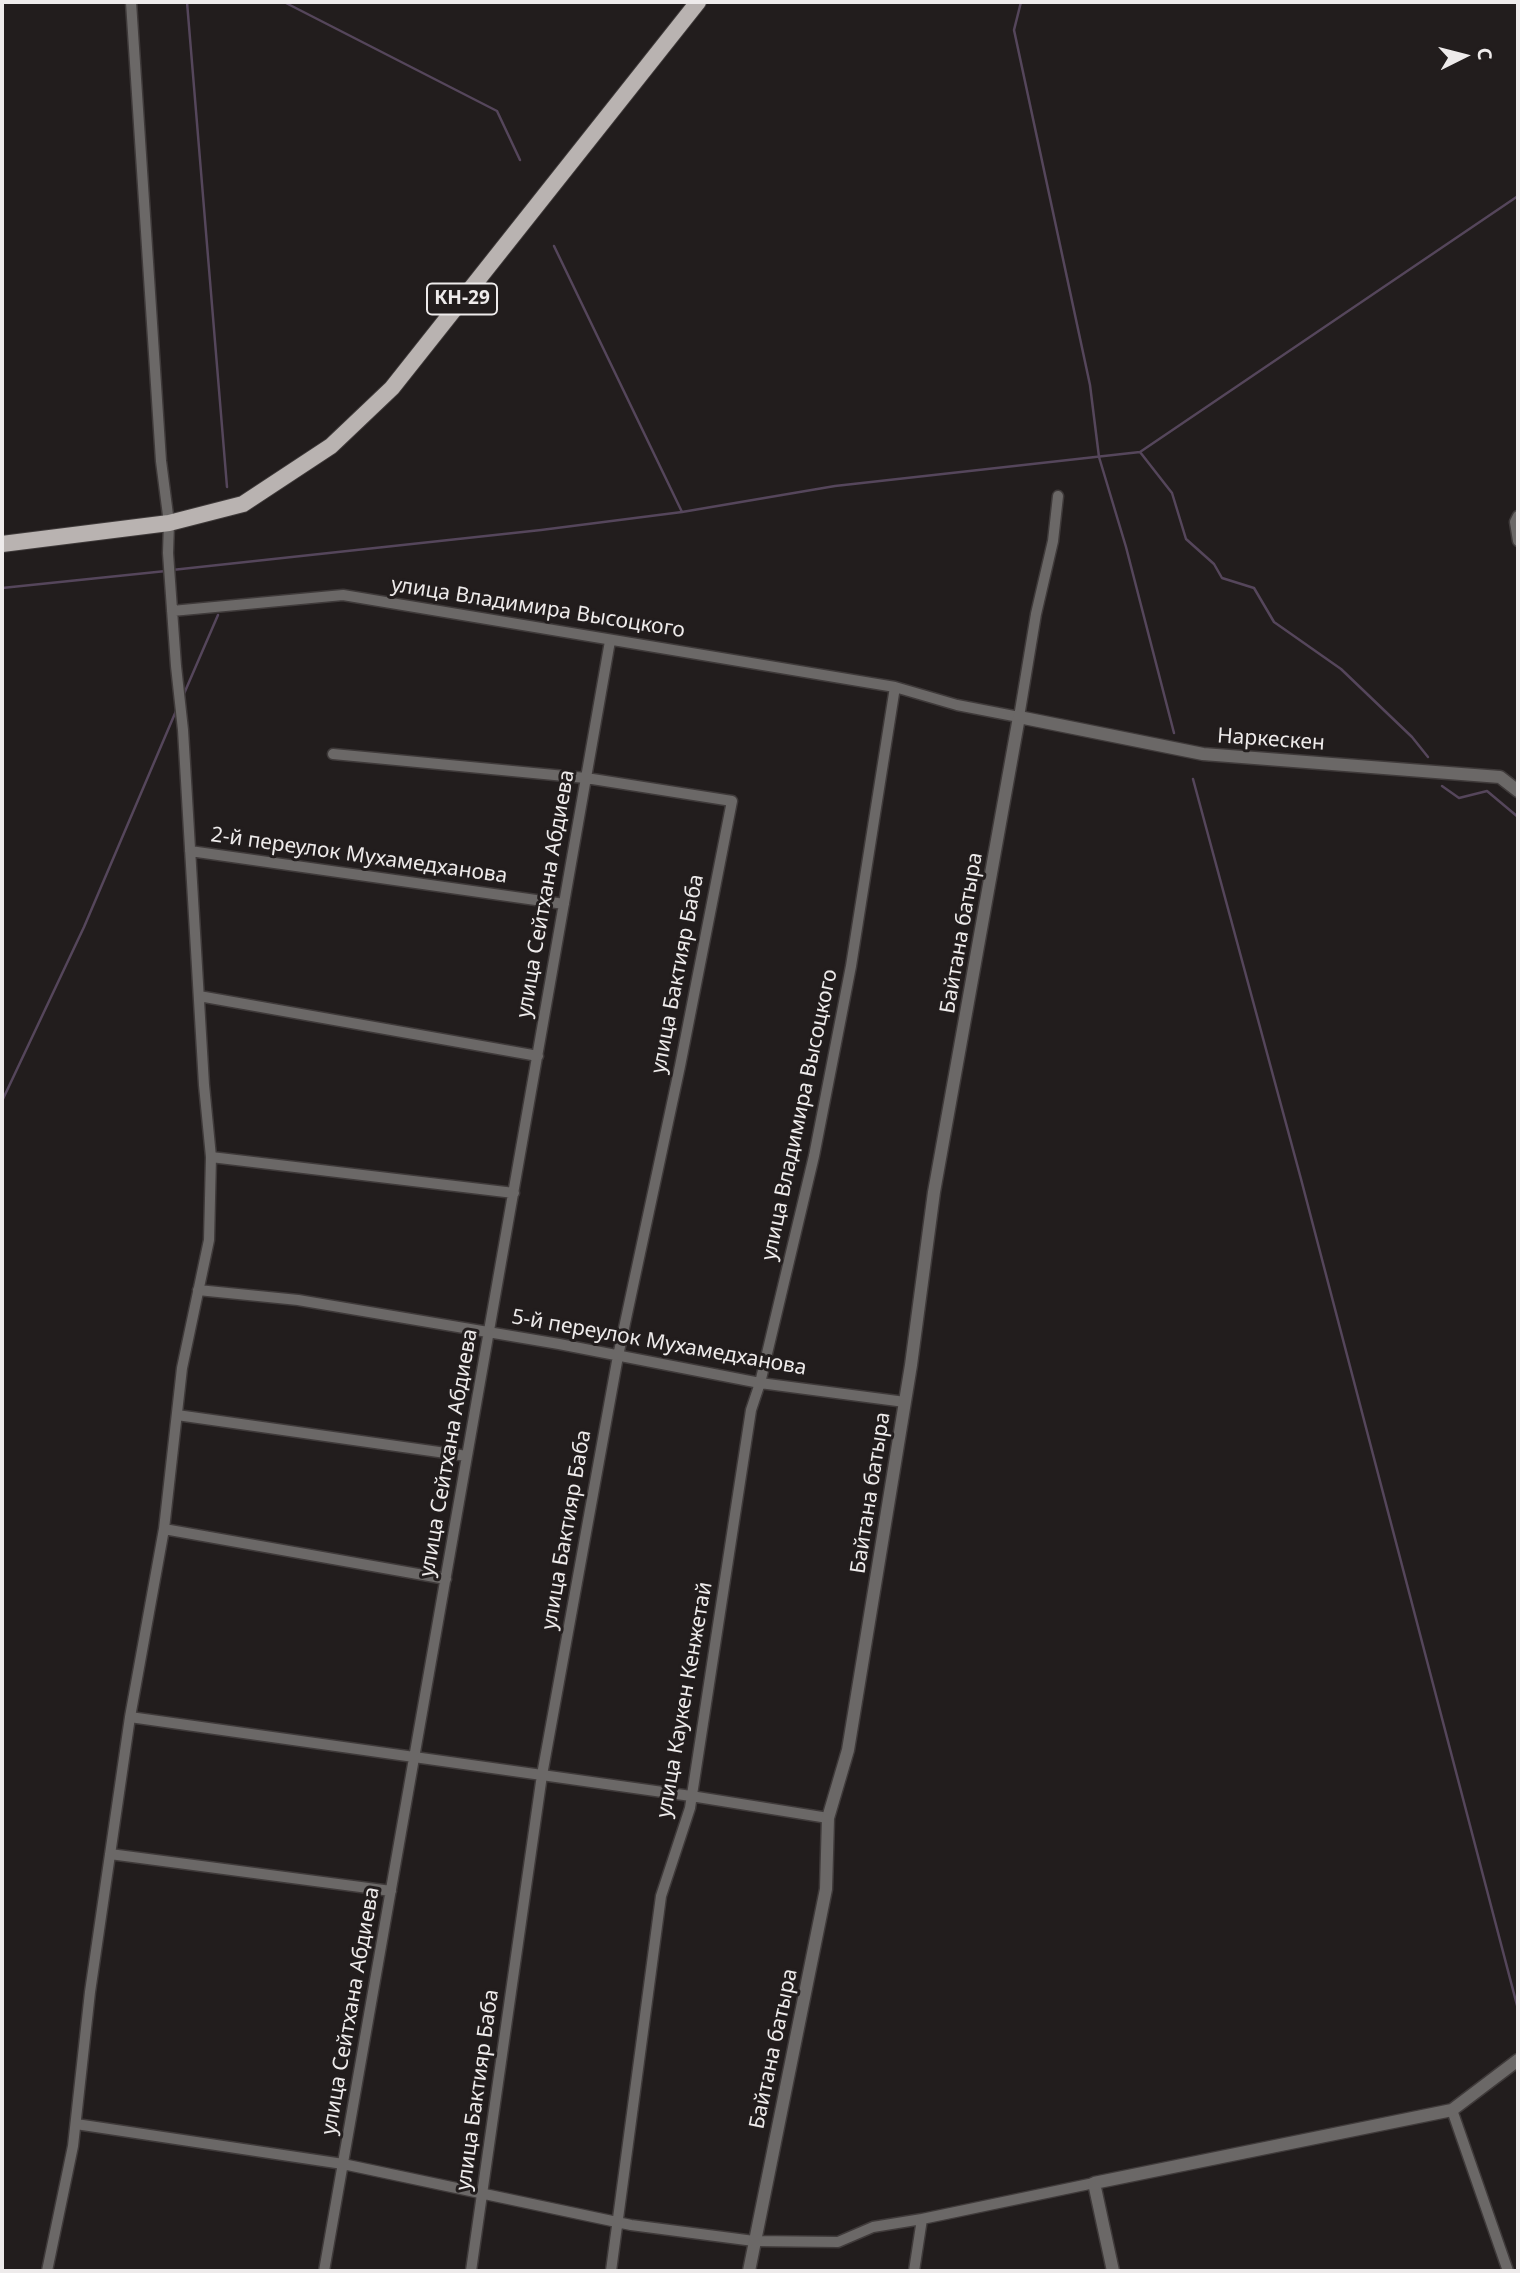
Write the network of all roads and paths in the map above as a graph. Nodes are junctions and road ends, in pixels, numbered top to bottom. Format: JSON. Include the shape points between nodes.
{"nodes":[{"id":1,"x":131,"y":2,"type":"edge"},
{"id":2,"x":698,"y":2,"type":"edge"},
{"id":3,"x":1058,"y":496,"type":"dead end"},
{"id":4,"x":1518,"y":516,"type":"edge"},
{"id":5,"x":169,"y":523,"type":"junction"},
{"id":6,"x":1518,"y":541,"type":"edge"},
{"id":7,"x":2,"y":544,"type":"edge"},
{"id":8,"x":172,"y":611,"type":"junction"},
{"id":9,"x":610,"y":640,"type":"junction"},
{"id":10,"x":895,"y":687,"type":"junction"},
{"id":11,"x":1019,"y":717,"type":"junction"},
{"id":12,"x":333,"y":754,"type":"dead end"},
{"id":13,"x":586,"y":778,"type":"junction"},
{"id":14,"x":1518,"y":791,"type":"edge"},
{"id":15,"x":190,"y":851,"type":"junction"},
{"id":16,"x":564,"y":904,"type":"junction"},
{"id":17,"x":199,"y":996,"type":"junction"},
{"id":18,"x":538,"y":1056,"type":"junction"},
{"id":19,"x":211,"y":1157,"type":"junction"},
{"id":20,"x":513,"y":1193,"type":"junction"},
{"id":21,"x":198,"y":1290,"type":"junction"},
{"id":22,"x":489,"y":1332,"type":"junction"},
{"id":23,"x":618,"y":1356,"type":"junction"},
{"id":24,"x":760,"y":1383,"type":"junction"},
{"id":25,"x":905,"y":1402,"type":"junction"},
{"id":26,"x":177,"y":1415,"type":"junction"},
{"id":27,"x":467,"y":1456,"type":"junction"},
{"id":28,"x":164,"y":1529,"type":"junction"},
{"id":29,"x":446,"y":1579,"type":"junction"},
{"id":30,"x":130,"y":1717,"type":"junction"},
{"id":31,"x":415,"y":1757,"type":"junction"},
{"id":32,"x":542,"y":1775,"type":"junction"},
{"id":33,"x":691,"y":1796,"type":"junction"},
{"id":34,"x":828,"y":1818,"type":"junction"},
{"id":35,"x":110,"y":1854,"type":"junction"},
{"id":36,"x":391,"y":1891,"type":"junction"},
{"id":37,"x":1518,"y":2060,"type":"edge"},
{"id":38,"x":1452,"y":2110,"type":"junction"},
{"id":39,"x":76,"y":2124,"type":"junction"},
{"id":40,"x":343,"y":2164,"type":"junction"},
{"id":41,"x":1094,"y":2183,"type":"junction"},
{"id":42,"x":483,"y":2194,"type":"junction"},
{"id":43,"x":922,"y":2219,"type":"junction"},
{"id":44,"x":618,"y":2223,"type":"junction"},
{"id":45,"x":754,"y":2241,"type":"junction"},
{"id":46,"x":47,"y":2271,"type":"edge"},
{"id":47,"x":324,"y":2271,"type":"edge"},
{"id":48,"x":471,"y":2271,"type":"edge"},
{"id":49,"x":611,"y":2271,"type":"edge"},
{"id":50,"x":748,"y":2271,"type":"edge"},
{"id":51,"x":914,"y":2271,"type":"edge"},
{"id":52,"x":1113,"y":2271,"type":"edge"},
{"id":53,"x":1508,"y":2271,"type":"edge"}],
"edges":[{"from":1,"to":5,"type":"street"},
{"from":2,"to":5,"type":"main road","number":"КН-29","via":[[392,388],[331,446],[243,504]]},
{"from":3,"to":11,"type":"street","via":[[1054,541]]},
{"from":4,"to":6,"type":"street","via":[[1514,522]]},
{"from":5,"to":7,"type":"main road","number":"КН-29"},
{"from":5,"to":8,"type":"street"},
{"from":8,"to":9,"type":"street","name":"улица Владимира Высоцкого","via":[[343,595]]},
{"from":8,"to":15,"type":"street"},
{"from":9,"to":10,"type":"street","name":"улица Владимира Высоцкого"},
{"from":9,"to":13,"type":"street","name":"улица Сейтхана Абдиева"},
{"from":10,"to":11,"type":"street","name":"улица Владимира Высоцкого"},
{"from":10,"to":24,"type":"street","name":"улица Владимира Высоцкого","via":[[851,966],[814,1156]]},
{"from":11,"to":14,"type":"street","name":"Наркескен","via":[[1203,754],[1500,777]]},
{"from":11,"to":25,"type":"street","name":"Байтана батыра","via":[[934,1192]]},
{"from":12,"to":13,"type":"street"},
{"from":13,"to":16,"type":"street","name":"улица Сейтхана Абдиева"},
{"from":13,"to":23,"type":"street","name":"улица Бактияр Баба","via":[[732,801]]},
{"from":15,"to":16,"type":"street","name":"2-й переулок Мухамедханова"},
{"from":15,"to":17,"type":"street"},
{"from":16,"to":18,"type":"street","name":"улица Сейтхана Абдиева"},
{"from":17,"to":18,"type":"street"},
{"from":17,"to":19,"type":"street"},
{"from":18,"to":20,"type":"street","name":"улица Сейтхана Абдиева"},
{"from":19,"to":20,"type":"street"},
{"from":19,"to":21,"type":"street","via":[[209,1240]]},
{"from":20,"to":22,"type":"street","name":"улица Сейтхана Абдиева"},
{"from":21,"to":22,"type":"street","name":"5-й переулок Мухамедханова","via":[[298,1300]]},
{"from":21,"to":26,"type":"street"},
{"from":22,"to":23,"type":"street","name":"5-й переулок Мухамедханова"},
{"from":22,"to":27,"type":"street","name":"улица Сейтхана Абдиева"},
{"from":23,"to":24,"type":"street","name":"5-й переулок Мухамедханова"},
{"from":23,"to":32,"type":"street","name":"улица Бактияр Баба"},
{"from":24,"to":25,"type":"street","name":"5-й переулок Мухамедханова"},
{"from":24,"to":33,"type":"street","name":"улица Каукен Кенжетай","via":[[751,1410]]},
{"from":25,"to":34,"type":"street","name":"Байтана батыра","via":[[848,1750]]},
{"from":26,"to":27,"type":"street"},
{"from":26,"to":28,"type":"street"},
{"from":27,"to":29,"type":"street","name":"улица Сейтхана Абдиева"},
{"from":28,"to":29,"type":"street"},
{"from":28,"to":30,"type":"street"},
{"from":29,"to":31,"type":"street","name":"улица Сейтхана Абдиева"},
{"from":30,"to":31,"type":"street"},
{"from":30,"to":35,"type":"street"},
{"from":31,"to":32,"type":"street"},
{"from":31,"to":36,"type":"street","name":"улица Сейтхана Абдиева"},
{"from":32,"to":33,"type":"street"},
{"from":32,"to":42,"type":"street","name":"улица Бактияр Баба"},
{"from":33,"to":34,"type":"street"},
{"from":33,"to":44,"type":"street","name":"улица Каукен Кенжетай","via":[[661,1896]]},
{"from":34,"to":45,"type":"street","name":"Байтана батыра","via":[[823,1903]]},
{"from":35,"to":36,"type":"street"},
{"from":35,"to":39,"type":"street"},
{"from":36,"to":40,"type":"street","name":"улица Сейтхана Абдиева"},
{"from":37,"to":38,"type":"street"},
{"from":38,"to":41,"type":"street"},
{"from":38,"to":53,"type":"street"},
{"from":39,"to":40,"type":"street"},
{"from":39,"to":46,"type":"street"},
{"from":40,"to":42,"type":"street"},
{"from":40,"to":47,"type":"street","name":"улица Сейтхана Абдиева"},
{"from":41,"to":43,"type":"street"},
{"from":41,"to":52,"type":"street"},
{"from":42,"to":44,"type":"street"},
{"from":42,"to":48,"type":"street","name":"улица Бактияр Баба"},
{"from":43,"to":45,"type":"street","via":[[873,2227],[838,2242]]},
{"from":43,"to":51,"type":"street"},
{"from":44,"to":45,"type":"street"},
{"from":44,"to":49,"type":"street","name":"улица Каукен Кенжетай"},
{"from":45,"to":50,"type":"street","name":"Байтана батыра"}]}
